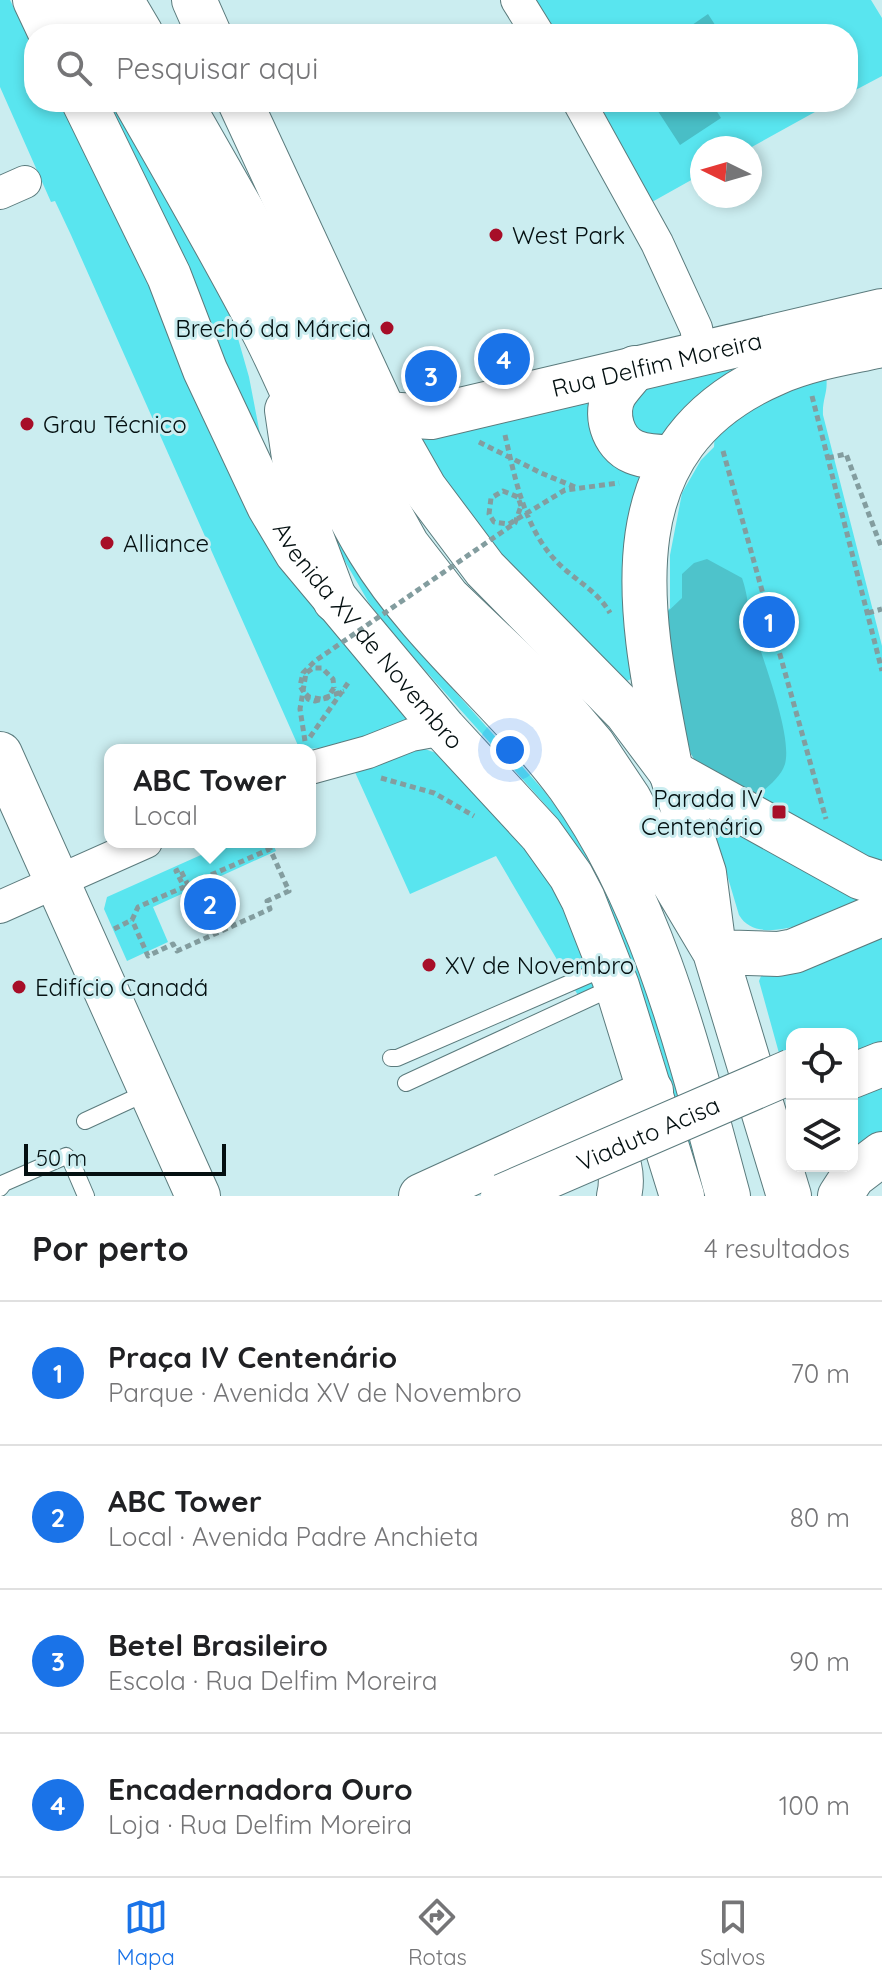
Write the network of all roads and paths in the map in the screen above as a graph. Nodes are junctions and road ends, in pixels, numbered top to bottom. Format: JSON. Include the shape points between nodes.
{"nodes":[{"id":1,"x":35,"y":0,"type":"edge"},
{"id":2,"x":78,"y":0,"type":"edge"},
{"id":3,"x":121,"y":0,"type":"edge"},
{"id":4,"x":194,"y":0,"type":"edge"},
{"id":5,"x":517,"y":0,"type":"edge"},
{"id":6,"x":46,"y":24,"type":"edge"},
{"id":7,"x":91,"y":24,"type":"edge"},
{"id":8,"x":135,"y":24,"type":"edge"},
{"id":9,"x":205,"y":24,"type":"edge"},
{"id":10,"x":532,"y":24,"type":"edge"},
{"id":11,"x":89,"y":112,"type":"edge"},
{"id":12,"x":142,"y":112,"type":"edge"},
{"id":13,"x":186,"y":112,"type":"edge"},
{"id":14,"x":245,"y":112,"type":"edge"},
{"id":15,"x":585,"y":112,"type":"edge"},
{"id":16,"x":882,"y":311,"type":"edge"},
{"id":17,"x":882,"y":345,"type":"edge"},
{"id":18,"x":701,"y":352,"type":"junction"},
{"id":19,"x":301,"y":368,"type":"junction"},
{"id":20,"x":635,"y":368,"type":"junction"},
{"id":21,"x":809,"y":384,"type":"dead end"},
{"id":22,"x":498,"y":402,"type":"junction"},
{"id":23,"x":385,"y":414,"type":"junction"},
{"id":24,"x":470,"y":438,"type":"dead end"},
{"id":25,"x":722,"y":448,"type":"dead end"},
{"id":26,"x":671,"y":457,"type":"junction"},
{"id":27,"x":828,"y":458,"type":"junction"},
{"id":28,"x":511,"y":459,"type":"junction"},
{"id":29,"x":629,"y":481,"type":"dead end"},
{"id":30,"x":576,"y":487,"type":"junction"},
{"id":31,"x":526,"y":512,"type":"junction"},
{"id":32,"x":882,"y":549,"type":"edge"},
{"id":33,"x":335,"y":600,"type":"junction"},
{"id":34,"x":882,"y":609,"type":"edge"},
{"id":35,"x":867,"y":613,"type":"junction"},
{"id":36,"x":614,"y":621,"type":"dead end"},
{"id":37,"x":882,"y":671,"type":"edge"},
{"id":38,"x":348,"y":683,"type":"dead end"},
{"id":39,"x":344,"y":691,"type":"junction"},
{"id":40,"x":305,"y":693,"type":"junction"},
{"id":41,"x":444,"y":729,"type":"junction"},
{"id":42,"x":305,"y":744,"type":"edge"},
{"id":43,"x":313,"y":744,"type":"edge"},
{"id":44,"x":0,"y":754,"type":"edge"},
{"id":45,"x":316,"y":754,"type":"edge"},
{"id":46,"x":671,"y":772,"type":"junction"},
{"id":47,"x":823,"y":806,"type":"dead end"},
{"id":48,"x":132,"y":848,"type":"edge"},
{"id":49,"x":57,"y":881,"type":"junction"},
{"id":50,"x":882,"y":884,"type":"edge"},
{"id":51,"x":0,"y":907,"type":"edge"},
{"id":52,"x":882,"y":914,"type":"edge"},
{"id":53,"x":132,"y":920,"type":"junction"},
{"id":54,"x":113,"y":929,"type":"dead end"},
{"id":55,"x":715,"y":952,"type":"junction"},
{"id":56,"x":613,"y":976,"type":"junction"},
{"id":57,"x":882,"y":1034,"type":"edge"},
{"id":58,"x":858,"y":1044,"type":"edge"},
{"id":59,"x":391,"y":1058,"type":"dead end"},
{"id":60,"x":882,"y":1064,"type":"edge"},
{"id":61,"x":786,"y":1074,"type":"edge"},
{"id":62,"x":858,"y":1074,"type":"edge"},
{"id":63,"x":406,"y":1083,"type":"dead end"},
{"id":64,"x":151,"y":1090,"type":"junction"},
{"id":65,"x":651,"y":1091,"type":"junction"},
{"id":66,"x":786,"y":1104,"type":"edge"},
{"id":67,"x":85,"y":1121,"type":"dead end"},
{"id":68,"x":581,"y":1125,"type":"junction"},
{"id":69,"x":882,"y":1154,"type":"edge"},
{"id":70,"x":680,"y":1186,"type":"edge"},
{"id":71,"x":0,"y":1192,"type":"edge"},
{"id":72,"x":86,"y":1196,"type":"edge"},
{"id":73,"x":198,"y":1196,"type":"edge"},
{"id":74,"x":421,"y":1196,"type":"edge"},
{"id":75,"x":503,"y":1196,"type":"edge"},
{"id":76,"x":575,"y":1196,"type":"edge"},
{"id":77,"x":619,"y":1196,"type":"edge"},
{"id":78,"x":631,"y":1196,"type":"edge"},
{"id":79,"x":728,"y":1196,"type":"edge"},
{"id":80,"x":789,"y":1196,"type":"edge"},
{"id":81,"x":840,"y":1196,"type":"edge"}],
"edges":[{"from":1,"to":6,"type":"main road"},
{"from":2,"to":7,"type":"main road"},
{"from":3,"to":8,"type":"main road"},
{"from":4,"to":9,"type":"main road"},
{"from":5,"to":10,"type":"street"},
{"from":11,"to":33,"type":"main road","name":"Avenida XV de Novembro","via":[[169,276],[205,370],[269,506],[297,553]]},
{"from":12,"to":19,"type":"main road","via":[[210,231]]},
{"from":13,"to":19,"type":"main road","via":[[244,214]]},
{"from":14,"to":23,"type":"main road"},
{"from":15,"to":18,"type":"street","via":[[657,243],[696,328]]},
{"from":16,"to":18,"type":"main road","name":"Rua Delfim Moreira"},
{"from":17,"to":26,"type":"main road","name":"Rua Delfim Moreira","via":[[774,373],[716,410]]},
{"from":18,"to":20,"type":"main road","name":"Rua Delfim Moreira"},
{"from":19,"to":33,"type":"main road","via":[[297,487]]},
{"from":19,"to":55,"type":"main road","via":[[407,545],[448,598],[553,698],[593,745]]},
{"from":19,"to":79,"type":"main road","name":"Avenida XV de Novembro","via":[[346,505],[368,548],[392,585],[567,784],[613,860],[667,988]]},
{"from":20,"to":22,"type":"main road","name":"Rua Delfim Moreira"},
{"from":20,"to":26,"type":"main road","via":[[611,403],[614,432],[632,451]]},
{"from":21,"to":27,"type":"path"},
{"from":22,"to":23,"type":"main road","name":"Rua Delfim Moreira","via":[[431,417]]},
{"from":22,"to":28,"type":"path"},
{"from":23,"to":46,"type":"main road","via":[[417,476],[460,539],[626,712]]},
{"from":24,"to":28,"type":"path"},
{"from":25,"to":47,"type":"path"},
{"from":26,"to":46,"type":"main road","via":[[653,504],[644,586]]},
{"from":27,"to":32,"type":"path","via":[[846,454]]},
{"from":27,"to":35,"type":"path"},
{"from":28,"to":30,"type":"path"},
{"from":28,"to":31,"type":"path"},
{"from":29,"to":30,"type":"path"},
{"from":30,"to":31,"type":"path"},
{"from":31,"to":36,"type":"path","via":[[554,559],[595,592]]},
{"from":31,"to":40,"type":"path","bridge":true,"via":[[509,524],[494,522],[491,498],[503,491],[518,497],[521,506],[515,523],[315,661],[303,673],[300,686],[308,699],[327,698],[334,688],[329,672],[313,668],[303,679]]},
{"from":33,"to":41,"type":"main road","name":"Avenida XV de Novembro"},
{"from":34,"to":35,"type":"path"},
{"from":35,"to":37,"type":"path"},
{"from":38,"to":39,"type":"path"},
{"from":39,"to":40,"type":"path","via":[[321,699]]},
{"from":39,"to":43,"type":"path"},
{"from":40,"to":42,"type":"path","via":[[300,709]]},
{"from":41,"to":45,"type":"street","via":[[411,735],[361,755]]},
{"from":41,"to":56,"type":"main road","name":"Avenida XV de Novembro","via":[[555,851],[583,899]]},
{"from":44,"to":49,"type":"main road"},
{"from":46,"to":50,"type":"main road","via":[[860,877]]},
{"from":46,"to":55,"type":"main road","via":[[704,873]]},
{"from":48,"to":49,"type":"street"},
{"from":49,"to":51,"type":"street"},
{"from":49,"to":64,"type":"main road"},
{"from":52,"to":55,"type":"main road","via":[[794,951]]},
{"from":53,"to":53,"type":"path","via":[[148,956],[173,944],[177,951],[270,909],[267,901],[289,891],[270,849],[188,885],[180,869],[176,871],[184,887],[138,907]]},
{"from":53,"to":54,"type":"path"},
{"from":55,"to":80,"type":"main road"},
{"from":56,"to":59,"type":"lane"},
{"from":56,"to":63,"type":"lane"},
{"from":56,"to":65,"type":"main road","name":"Avenida XV de Novembro"},
{"from":57,"to":58,"type":"main road"},
{"from":60,"to":62,"type":"main road"},
{"from":61,"to":75,"type":"main road","name":"Viaduto Acisa","bridge":true},
{"from":64,"to":67,"type":"lane"},
{"from":64,"to":73,"type":"main road"},
{"from":65,"to":68,"type":"main road"},
{"from":65,"to":70,"type":"main road","name":"Avenida XV de Novembro"},
{"from":66,"to":76,"type":"main road","name":"Viaduto Acisa"},
{"from":68,"to":74,"type":"main road"},
{"from":68,"to":77,"type":"main road","via":[[602,1136],[616,1156]]},
{"from":69,"to":81,"type":"main road","via":[[853,1176]]},
{"from":70,"to":78,"type":"main road"},
{"from":71,"to":72,"type":"lane","via":[[4,1183],[66,1156]]}]}
